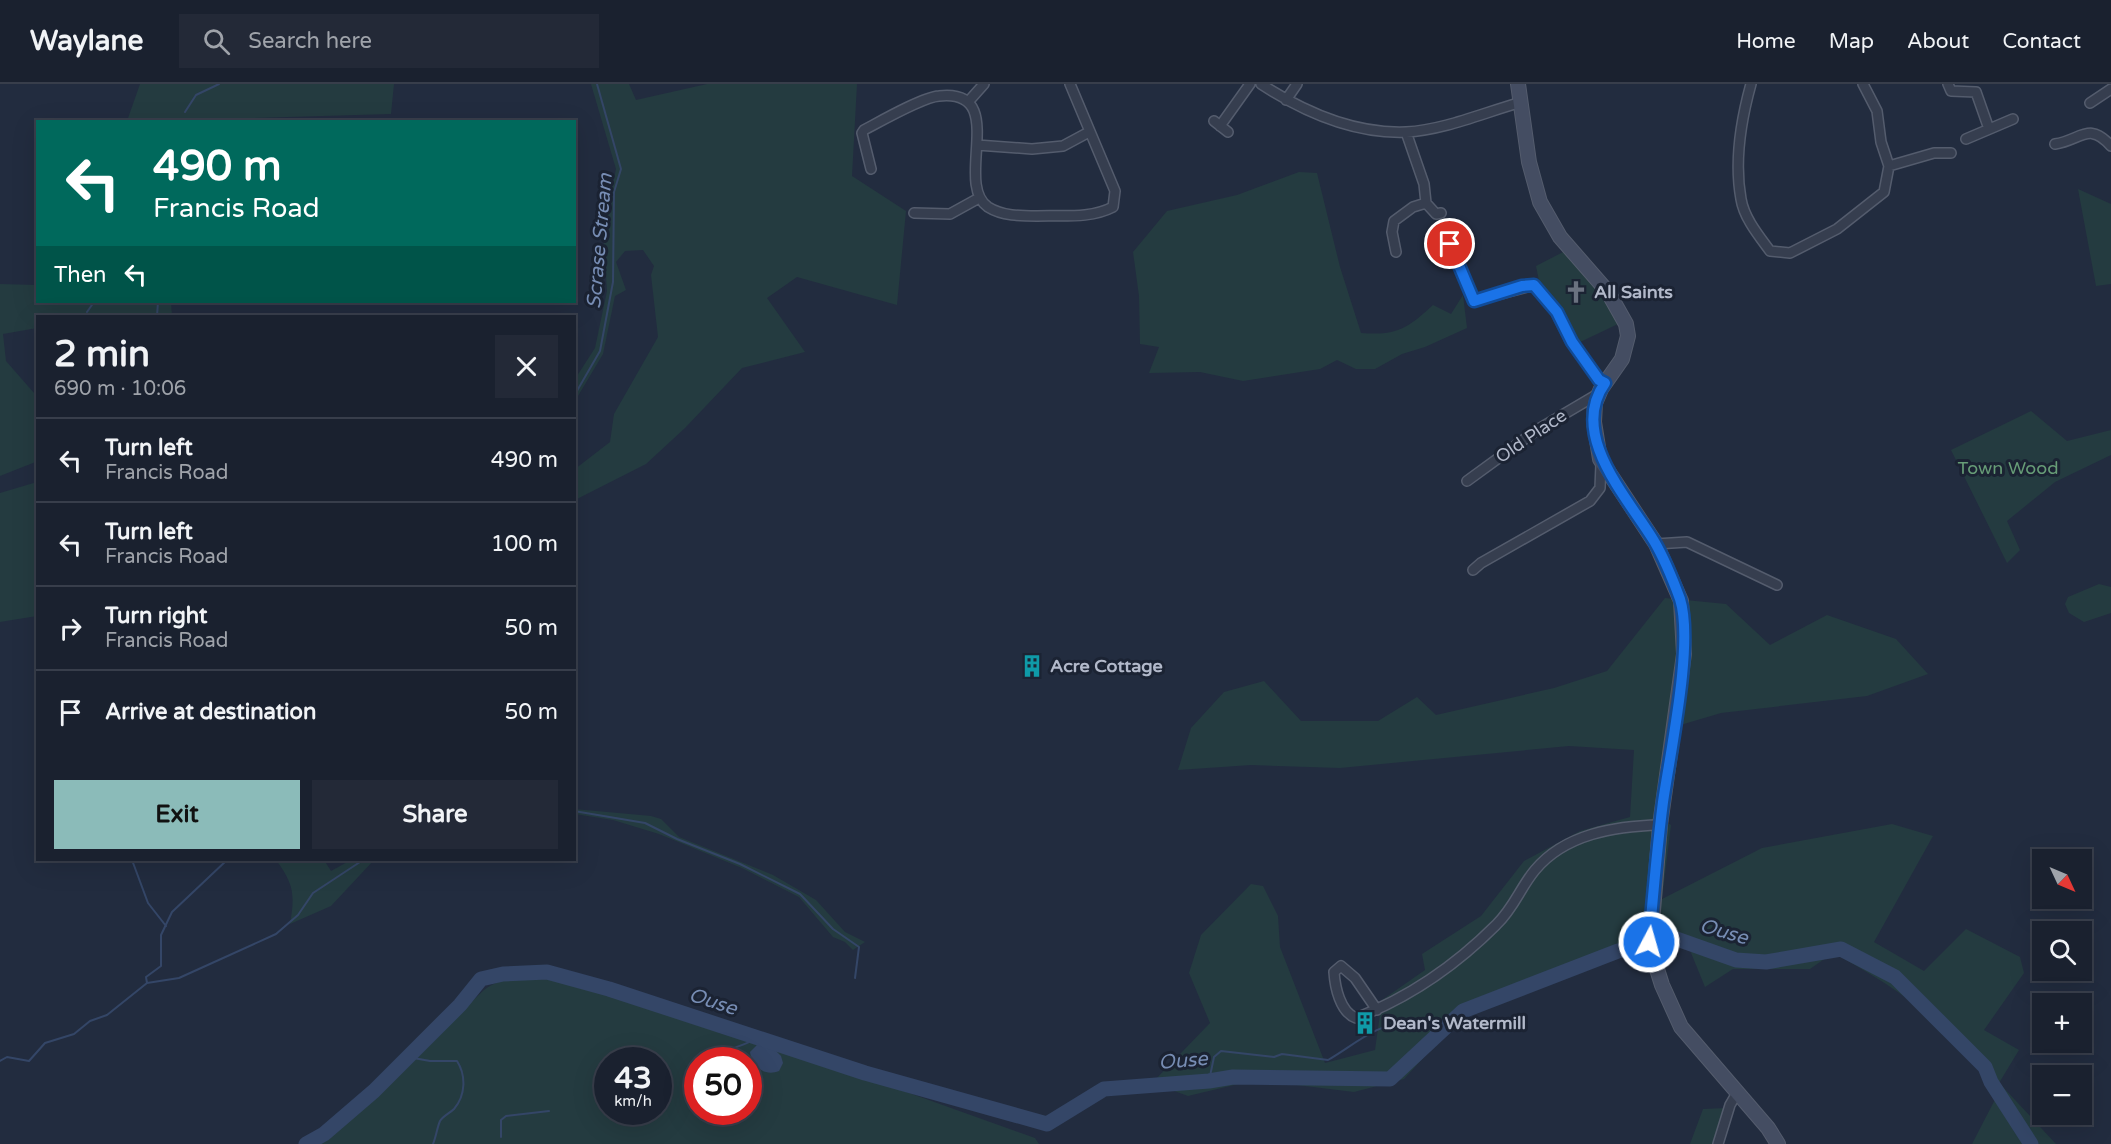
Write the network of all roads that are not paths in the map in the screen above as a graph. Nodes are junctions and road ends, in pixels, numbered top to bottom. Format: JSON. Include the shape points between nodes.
{"nodes":[{"id":1,"x":984,"y":84,"type":"edge"},
{"id":2,"x":1070,"y":84,"type":"edge"},
{"id":3,"x":1251,"y":84,"type":"edge"},
{"id":4,"x":1261,"y":84,"type":"edge"},
{"id":5,"x":1297,"y":84,"type":"edge"},
{"id":6,"x":1518,"y":84,"type":"edge"},
{"id":7,"x":1751,"y":84,"type":"edge"},
{"id":8,"x":1863,"y":84,"type":"edge"},
{"id":9,"x":1948,"y":84,"type":"edge"},
{"id":10,"x":2111,"y":89,"type":"edge"},
{"id":11,"x":1291,"y":100,"type":"junction"},
{"id":12,"x":968,"y":102,"type":"junction"},
{"id":13,"x":1522,"y":102,"type":"junction"},
{"id":14,"x":2090,"y":103,"type":"dead end"},
{"id":15,"x":2013,"y":118,"type":"dead end"},
{"id":16,"x":1221,"y":126,"type":"dead end"},
{"id":17,"x":1989,"y":129,"type":"junction"},
{"id":18,"x":1089,"y":132,"type":"junction"},
{"id":19,"x":1406,"y":132,"type":"junction"},
{"id":20,"x":1966,"y":139,"type":"dead end"},
{"id":21,"x":2055,"y":144,"type":"dead end"},
{"id":22,"x":977,"y":145,"type":"junction"},
{"id":23,"x":2111,"y":146,"type":"edge"},
{"id":24,"x":1951,"y":153,"type":"dead end"},
{"id":25,"x":1889,"y":166,"type":"junction"},
{"id":26,"x":871,"y":169,"type":"dead end"},
{"id":27,"x":979,"y":198,"type":"junction"},
{"id":28,"x":1426,"y":203,"type":"junction"},
{"id":29,"x":914,"y":213,"type":"dead end"},
{"id":30,"x":1441,"y":213,"type":"dead end"},
{"id":31,"x":1450,"y":244,"type":"dead end"},
{"id":32,"x":1396,"y":252,"type":"dead end"},
{"id":33,"x":1601,"y":389,"type":"junction"},
{"id":34,"x":1600,"y":459,"type":"junction"},
{"id":35,"x":1467,"y":480,"type":"dead end"},
{"id":36,"x":1656,"y":544,"type":"junction"},
{"id":37,"x":1473,"y":570,"type":"dead end"},
{"id":38,"x":1777,"y":585,"type":"dead end"},
{"id":39,"x":1660,"y":825,"type":"junction"},
{"id":40,"x":1377,"y":1010,"type":"junction"},
{"id":41,"x":1737,"y":1093,"type":"junction"},
{"id":42,"x":1718,"y":1144,"type":"edge"},
{"id":43,"x":1778,"y":1144,"type":"edge"}],
"edges":[{"from":1,"to":12,"type":"street"},
{"from":2,"to":18,"type":"street"},
{"from":3,"to":16,"type":"street"},
{"from":4,"to":11,"type":"street"},
{"from":5,"to":11,"type":"street"},
{"from":6,"to":13,"type":"main road"},
{"from":7,"to":25,"type":"street","via":[[1739,137],[1741,200],[1770,251],[1790,253],[1837,229],[1884,192]]},
{"from":8,"to":25,"type":"street","via":[[1877,111]]},
{"from":9,"to":17,"type":"street","via":[[1951,91],[1976,92]]},
{"from":10,"to":14,"type":"street"},
{"from":11,"to":19,"type":"street","via":[[1340,124]]},
{"from":12,"to":22,"type":"street","via":[[975,112]]},
{"from":12,"to":26,"type":"street","via":[[956,96],[937,96],[864,130]]},
{"from":13,"to":19,"type":"street","via":[[1449,124]]},
{"from":13,"to":33,"type":"main road","via":[[1529,162],[1540,202],[1560,237],[1608,292],[1626,324],[1628,336],[1622,359]]},
{"from":15,"to":17,"type":"street"},
{"from":17,"to":20,"type":"street"},
{"from":18,"to":22,"type":"street","via":[[1063,146],[1032,150]]},
{"from":18,"to":27,"type":"street","via":[[1115,190],[1113,207],[1099,214],[1020,216],[994,210]]},
{"from":19,"to":28,"type":"street","via":[[1424,184]]},
{"from":21,"to":23,"type":"street","via":[[2088,132],[2101,134]]},
{"from":22,"to":27,"type":"street"},
{"from":24,"to":25,"type":"street","via":[[1934,153]]},
{"from":27,"to":29,"type":"street","via":[[950,214]]},
{"from":28,"to":30,"type":"street","via":[[1436,214]]},
{"from":28,"to":32,"type":"street","via":[[1394,221]]},
{"from":31,"to":33,"type":"street","via":[[1474,301],[1534,285],[1557,312]]},
{"from":33,"to":34,"type":"main road","via":[[1594,422]]},
{"from":33,"to":35,"type":"street","name":"Old Place"},
{"from":34,"to":36,"type":"main road"},
{"from":34,"to":37,"type":"street","via":[[1600,488],[1590,501]]},
{"from":36,"to":38,"type":"street","via":[[1687,542]]},
{"from":36,"to":39,"type":"main road","via":[[1681,601],[1684,654]]},
{"from":39,"to":40,"type":"street","via":[[1627,826],[1588,835],[1553,852],[1534,871],[1515,904],[1496,926],[1432,977]]},
{"from":39,"to":41,"type":"main road","via":[[1649,944],[1681,1027]]},
{"from":40,"to":40,"type":"street","via":[[1356,1018],[1349,1015],[1341,1002],[1334,972],[1341,966],[1348,971]]},
{"from":41,"to":42,"type":"street"},
{"from":41,"to":43,"type":"main road"}]}
